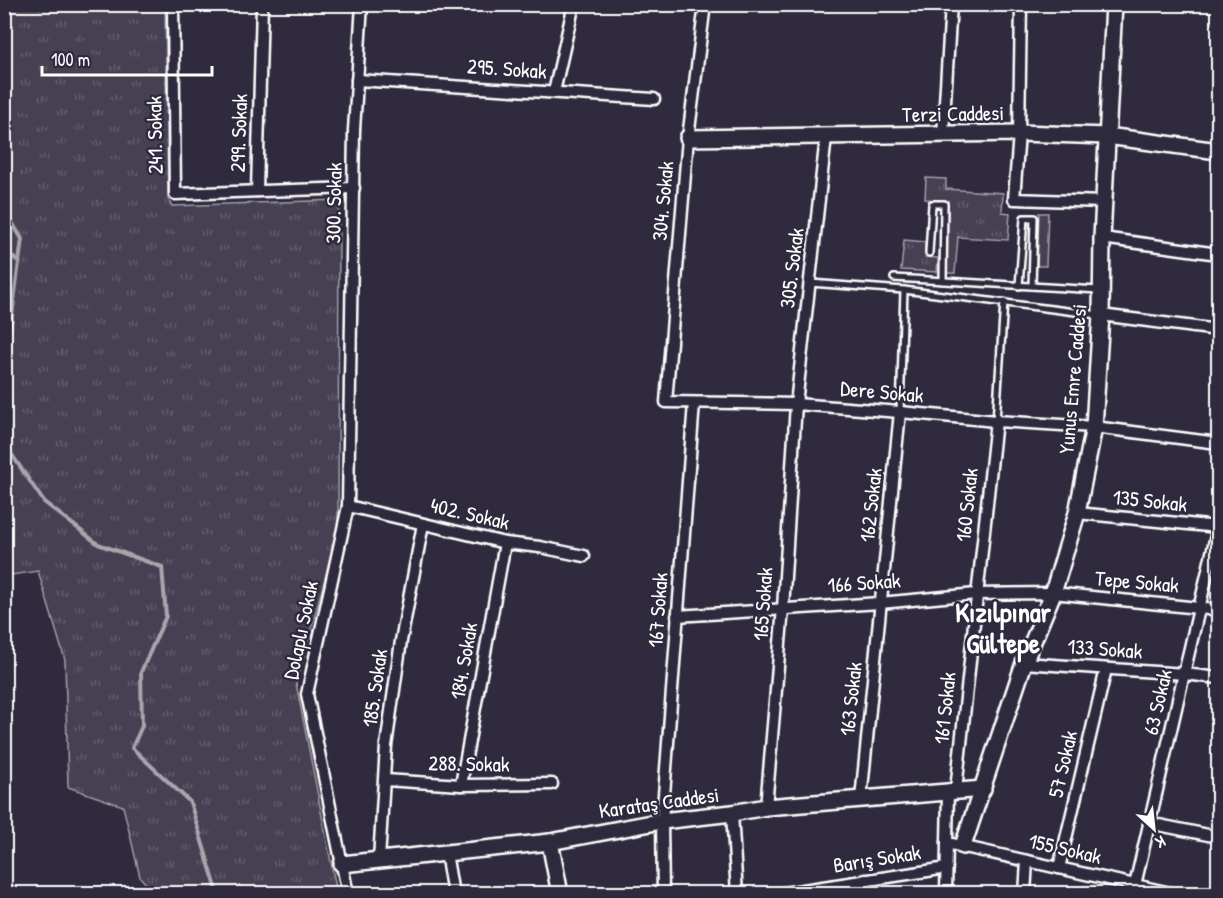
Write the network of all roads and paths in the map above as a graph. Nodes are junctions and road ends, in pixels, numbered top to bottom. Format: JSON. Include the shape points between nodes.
{"nodes":[{"id":1,"x":173,"y":4,"type":"edge"},
{"id":2,"x":262,"y":4,"type":"edge"},
{"id":3,"x":362,"y":4,"type":"edge"},
{"id":4,"x":574,"y":4,"type":"edge"},
{"id":5,"x":705,"y":4,"type":"edge"},
{"id":6,"x":951,"y":4,"type":"edge"},
{"id":7,"x":1021,"y":4,"type":"edge"},
{"id":8,"x":1114,"y":4,"type":"edge"},
{"id":9,"x":357,"y":80,"type":"junction"},
{"id":10,"x":554,"y":92,"type":"junction"},
{"id":11,"x":654,"y":99,"type":"dead end"},
{"id":12,"x":1019,"y":133,"type":"junction"},
{"id":13,"x":943,"y":135,"type":"junction"},
{"id":14,"x":826,"y":136,"type":"junction"},
{"id":15,"x":1107,"y":136,"type":"junction"},
{"id":16,"x":688,"y":138,"type":"junction"},
{"id":17,"x":1218,"y":152,"type":"edge"},
{"id":18,"x":354,"y":188,"type":"junction"},
{"id":19,"x":257,"y":191,"type":"junction"},
{"id":20,"x":1104,"y":202,"type":"junction"},
{"id":21,"x":1102,"y":238,"type":"junction"},
{"id":22,"x":929,"y":253,"type":"dead end"},
{"id":23,"x":1218,"y":254,"type":"edge"},
{"id":24,"x":894,"y":278,"type":"dead end"},
{"id":25,"x":943,"y":281,"type":"junction"},
{"id":26,"x":810,"y":283,"type":"junction"},
{"id":27,"x":1019,"y":286,"type":"junction"},
{"id":28,"x":1032,"y":286,"type":"junction"},
{"id":29,"x":904,"y":290,"type":"junction"},
{"id":30,"x":1102,"y":290,"type":"junction"},
{"id":31,"x":1004,"y":302,"type":"junction"},
{"id":32,"x":1101,"y":315,"type":"junction"},
{"id":33,"x":1218,"y":330,"type":"edge"},
{"id":34,"x":350,"y":401,"type":"joint"},
{"id":35,"x":666,"y":402,"type":"joint"},
{"id":36,"x":694,"y":403,"type":"junction"},
{"id":37,"x":796,"y":404,"type":"junction"},
{"id":38,"x":900,"y":412,"type":"junction"},
{"id":39,"x":996,"y":421,"type":"junction"},
{"id":40,"x":1094,"y":427,"type":"junction"},
{"id":41,"x":1218,"y":442,"type":"edge"},
{"id":42,"x":348,"y":507,"type":"junction"},
{"id":43,"x":1077,"y":513,"type":"junction"},
{"id":44,"x":423,"y":524,"type":"junction"},
{"id":45,"x":1218,"y":527,"type":"edge"},
{"id":46,"x":505,"y":543,"type":"junction"},
{"id":47,"x":584,"y":556,"type":"dead end"},
{"id":48,"x":1053,"y":593,"type":"junction"},
{"id":49,"x":976,"y":594,"type":"junction"},
{"id":50,"x":880,"y":603,"type":"junction"},
{"id":51,"x":783,"y":608,"type":"junction"},
{"id":52,"x":1200,"y":608,"type":"junction"},
{"id":53,"x":1218,"y":610,"type":"edge"},
{"id":54,"x":677,"y":616,"type":"junction"},
{"id":55,"x":1024,"y":663,"type":"junction"},
{"id":56,"x":1106,"y":669,"type":"junction"},
{"id":57,"x":1185,"y":674,"type":"junction"},
{"id":58,"x":1218,"y":678,"type":"edge"},
{"id":59,"x":386,"y":780,"type":"junction"},
{"id":60,"x":552,"y":784,"type":"dead end"},
{"id":61,"x":461,"y":785,"type":"junction"},
{"id":62,"x":983,"y":789,"type":"junction"},
{"id":63,"x":952,"y":790,"type":"junction"},
{"id":64,"x":861,"y":799,"type":"junction"},
{"id":65,"x":766,"y":807,"type":"junction"},
{"id":66,"x":732,"y":813,"type":"junction"},
{"id":67,"x":662,"y":821,"type":"junction"},
{"id":68,"x":1149,"y":823,"type":"junction"},
{"id":69,"x":1218,"y":837,"type":"edge"},
{"id":70,"x":549,"y":842,"type":"junction"},
{"id":71,"x":947,"y":843,"type":"junction"},
{"id":72,"x":963,"y":846,"type":"junction"},
{"id":73,"x":446,"y":853,"type":"junction"},
{"id":74,"x":379,"y":860,"type":"junction"},
{"id":75,"x":1027,"y":861,"type":"junction"},
{"id":76,"x":342,"y":864,"type":"junction"},
{"id":77,"x":947,"y":868,"type":"junction"},
{"id":78,"x":1059,"y":868,"type":"junction"},
{"id":79,"x":865,"y":880,"type":"junction"},
{"id":80,"x":1135,"y":885,"type":"junction"},
{"id":81,"x":804,"y":891,"type":"edge"},
{"id":82,"x":348,"y":894,"type":"edge"},
{"id":83,"x":453,"y":894,"type":"edge"},
{"id":84,"x":560,"y":894,"type":"edge"},
{"id":85,"x":663,"y":894,"type":"edge"},
{"id":86,"x":737,"y":894,"type":"edge"},
{"id":87,"x":777,"y":894,"type":"edge"},
{"id":88,"x":866,"y":894,"type":"edge"},
{"id":89,"x":946,"y":894,"type":"edge"},
{"id":90,"x":1024,"y":894,"type":"edge"},
{"id":91,"x":1175,"y":894,"type":"edge"}],
"edges":[{"from":1,"to":19,"type":"street","name":"241. Sokak","via":[[175,194]]},
{"from":2,"to":19,"type":"street","name":"299. Sokak"},
{"from":3,"to":9,"type":"street","name":"300. Sokak"},
{"from":4,"to":10,"type":"street"},
{"from":5,"to":16,"type":"street","name":"304. Sokak"},
{"from":6,"to":13,"type":"street"},
{"from":7,"to":12,"type":"street"},
{"from":8,"to":15,"type":"street","name":"Yunus Emre Caddesi"},
{"from":9,"to":10,"type":"street","name":"295. Sokak"},
{"from":9,"to":18,"type":"street","name":"300. Sokak"},
{"from":10,"to":11,"type":"street","name":"295. Sokak"},
{"from":12,"to":13,"type":"street","name":"Terzi Caddesi"},
{"from":12,"to":15,"type":"street","name":"Terzi Caddesi"},
{"from":12,"to":20,"type":"street","via":[[1014,199]]},
{"from":13,"to":14,"type":"street","name":"Terzi Caddesi"},
{"from":14,"to":16,"type":"street","name":"Terzi Caddesi"},
{"from":14,"to":26,"type":"street","name":"305. Sokak"},
{"from":15,"to":17,"type":"street","name":"Terzi Caddesi"},
{"from":15,"to":20,"type":"street","name":"Yunus Emre Caddesi"},
{"from":16,"to":35,"type":"street","name":"304. Sokak"},
{"from":18,"to":19,"type":"street"},
{"from":18,"to":34,"type":"street","name":"300. Sokak"},
{"from":20,"to":21,"type":"street","name":"Yunus Emre Caddesi"},
{"from":21,"to":23,"type":"street"},
{"from":21,"to":30,"type":"street","name":"Yunus Emre Caddesi"},
{"from":22,"to":25,"type":"lane","via":[[932,204],[944,204]]},
{"from":24,"to":25,"type":"lane"},
{"from":25,"to":27,"type":"lane"},
{"from":26,"to":29,"type":"lane"},
{"from":26,"to":37,"type":"street","name":"305. Sokak"},
{"from":27,"to":28,"type":"lane"},
{"from":27,"to":28,"type":"lane","via":[[1024,218],[1034,218]]},
{"from":28,"to":30,"type":"lane"},
{"from":29,"to":31,"type":"lane"},
{"from":29,"to":38,"type":"lane"},
{"from":30,"to":32,"type":"street","name":"Yunus Emre Caddesi"},
{"from":31,"to":32,"type":"lane"},
{"from":31,"to":39,"type":"lane"},
{"from":32,"to":33,"type":"street"},
{"from":32,"to":40,"type":"street","name":"Yunus Emre Caddesi"},
{"from":34,"to":42,"type":"street","name":"Dolaplı Sokak"},
{"from":35,"to":36,"type":"street","name":"Dere Sokak"},
{"from":36,"to":37,"type":"street","name":"Dere Sokak"},
{"from":36,"to":54,"type":"street","name":"167 Sokak"},
{"from":37,"to":38,"type":"street","name":"Dere Sokak"},
{"from":37,"to":51,"type":"street","name":"165 Sokak"},
{"from":38,"to":39,"type":"street","name":"Dere Sokak"},
{"from":38,"to":50,"type":"street","name":"162 Sokak"},
{"from":39,"to":40,"type":"street","name":"Dere Sokak"},
{"from":39,"to":49,"type":"street","name":"160 Sokak"},
{"from":40,"to":41,"type":"street","name":"Dere Sokak"},
{"from":40,"to":43,"type":"street","name":"Yunus Emre Caddesi"},
{"from":42,"to":44,"type":"street","name":"402. Sokak"},
{"from":42,"to":76,"type":"street","name":"Dolaplı Sokak","via":[[307,694]]},
{"from":43,"to":45,"type":"street","name":"135 Sokak"},
{"from":43,"to":48,"type":"street","name":"Yunus Emre Caddesi"},
{"from":44,"to":46,"type":"street","name":"402. Sokak"},
{"from":44,"to":59,"type":"street","name":"185. Sokak","via":[[401,641],[386,746]]},
{"from":45,"to":52,"type":"street","name":"63 Sokak"},
{"from":46,"to":47,"type":"street","name":"402. Sokak"},
{"from":46,"to":61,"type":"street","name":"184. Sokak"},
{"from":48,"to":49,"type":"street","name":"166 Sokak"},
{"from":48,"to":52,"type":"street","name":"Tepe Sokak"},
{"from":48,"to":55,"type":"street","name":"Yunus Emre Caddesi"},
{"from":49,"to":50,"type":"street","name":"166 Sokak"},
{"from":49,"to":63,"type":"street","name":"161 Sokak"},
{"from":50,"to":51,"type":"street","name":"166 Sokak"},
{"from":50,"to":64,"type":"street","name":"163 Sokak"},
{"from":51,"to":54,"type":"street","name":"166 Sokak"},
{"from":51,"to":65,"type":"street","name":"165 Sokak"},
{"from":52,"to":53,"type":"street","name":"Tepe Sokak"},
{"from":52,"to":57,"type":"street","name":"63 Sokak"},
{"from":54,"to":67,"type":"street","name":"167 Sokak"},
{"from":55,"to":56,"type":"street","name":"133 Sokak"},
{"from":55,"to":62,"type":"street","name":"Yunus Emre Caddesi"},
{"from":56,"to":57,"type":"street","name":"133 Sokak"},
{"from":56,"to":78,"type":"street","name":"57 Sokak"},
{"from":57,"to":58,"type":"street","name":"133 Sokak"},
{"from":57,"to":68,"type":"street","name":"63 Sokak"},
{"from":59,"to":61,"type":"street","name":"288. Sokak"},
{"from":59,"to":74,"type":"street","name":"185. Sokak"},
{"from":60,"to":61,"type":"street","name":"288. Sokak"},
{"from":62,"to":63,"type":"street","name":"Karataş Caddesi"},
{"from":62,"to":72,"type":"street","name":"Yunus Emre Caddesi"},
{"from":63,"to":64,"type":"street","name":"Karataş Caddesi"},
{"from":63,"to":71,"type":"street","name":"161 Sokak"},
{"from":64,"to":65,"type":"street","name":"Karataş Caddesi"},
{"from":65,"to":66,"type":"street","name":"Karataş Caddesi"},
{"from":66,"to":67,"type":"street","name":"Karataş Caddesi"},
{"from":66,"to":86,"type":"street"},
{"from":67,"to":70,"type":"street","name":"Karataş Caddesi"},
{"from":67,"to":85,"type":"street","name":"167 Sokak"},
{"from":68,"to":69,"type":"street"},
{"from":68,"to":80,"type":"street","name":"63 Sokak"},
{"from":70,"to":73,"type":"street","name":"Karataş Caddesi"},
{"from":70,"to":84,"type":"street"},
{"from":71,"to":72,"type":"street","name":"155 Sokak"},
{"from":71,"to":77,"type":"street","name":"161 Sokak"},
{"from":72,"to":75,"type":"street","name":"155 Sokak"},
{"from":73,"to":74,"type":"street","name":"Karataş Caddesi"},
{"from":73,"to":83,"type":"street"},
{"from":74,"to":76,"type":"street","name":"Karataş Caddesi"},
{"from":75,"to":78,"type":"street","name":"155 Sokak"},
{"from":75,"to":90,"type":"street"},
{"from":76,"to":82,"type":"street","name":"Dolaplı Sokak"},
{"from":77,"to":79,"type":"street","name":"Barış Sokak"},
{"from":77,"to":89,"type":"street","name":"161 Sokak"},
{"from":78,"to":80,"type":"street","name":"155 Sokak"},
{"from":79,"to":81,"type":"street","name":"Barış Sokak"},
{"from":79,"to":88,"type":"street"},
{"from":80,"to":91,"type":"street","name":"155 Sokak"},
{"from":81,"to":87,"type":"street","name":"Barış Sokak"}]}
